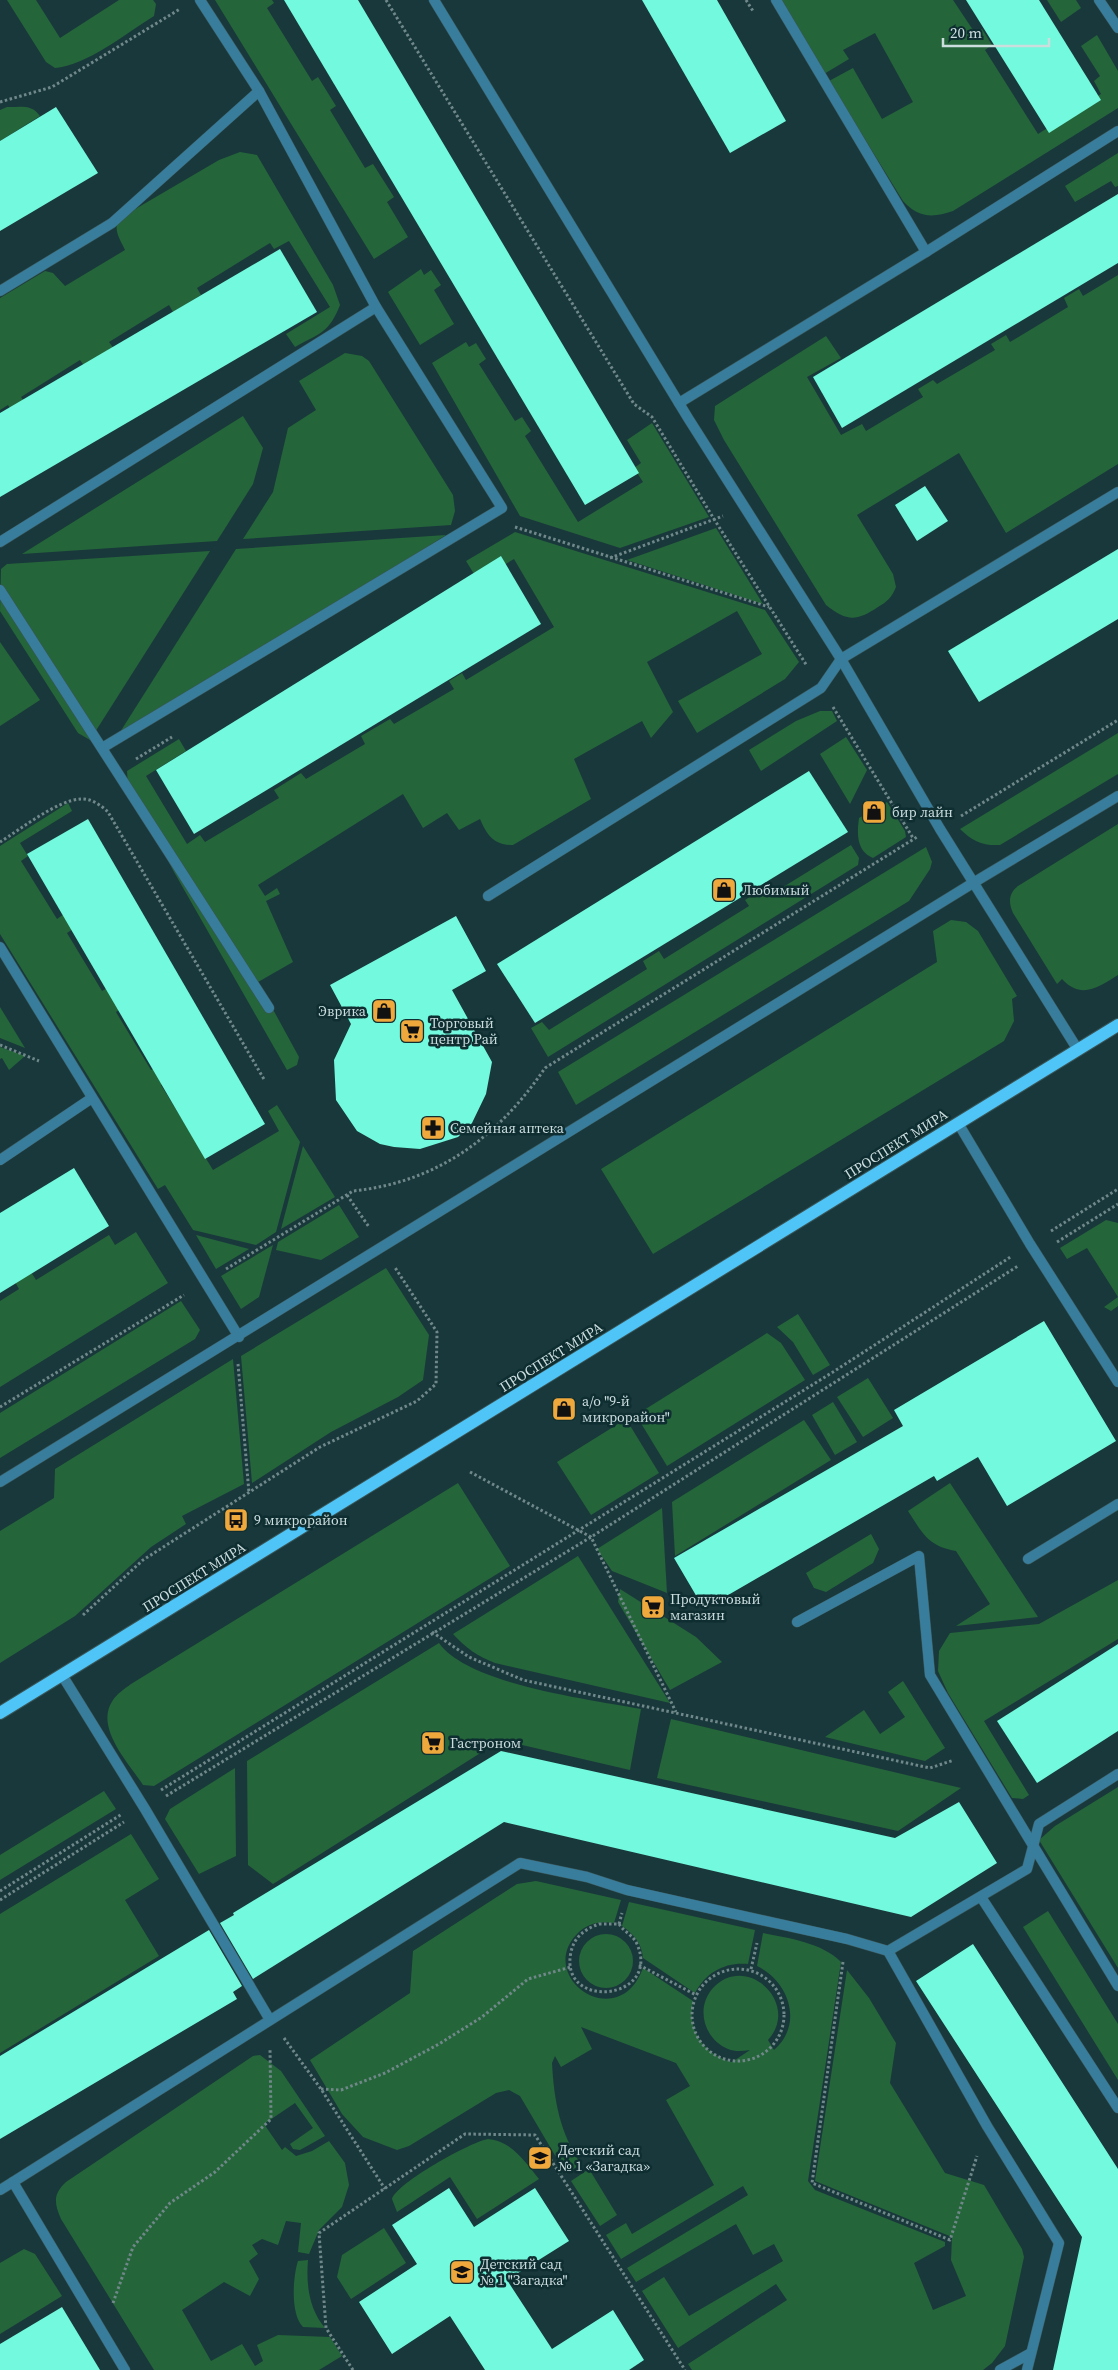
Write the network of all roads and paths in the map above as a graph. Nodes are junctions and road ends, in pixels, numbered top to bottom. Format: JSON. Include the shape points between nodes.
{"nodes":[{"id":1,"x":200,"y":0,"type":"edge"},
{"id":2,"x":386,"y":0,"type":"edge"},
{"id":3,"x":434,"y":0,"type":"edge"},
{"id":4,"x":776,"y":0,"type":"edge"},
{"id":5,"x":1099,"y":0,"type":"edge"},
{"id":6,"x":187,"y":5,"type":"dead end"},
{"id":7,"x":1118,"y":28,"type":"edge"},
{"id":8,"x":258,"y":91,"type":"junction"},
{"id":9,"x":0,"y":102,"type":"edge"},
{"id":10,"x":1118,"y":131,"type":"edge"},
{"id":11,"x":926,"y":252,"type":"junction"},
{"id":12,"x":0,"y":291,"type":"edge"},
{"id":13,"x":376,"y":307,"type":"junction"},
{"id":14,"x":679,"y":403,"type":"junction"},
{"id":15,"x":1118,"y":492,"type":"edge"},
{"id":16,"x":745,"y":509,"type":"junction"},
{"id":17,"x":714,"y":519,"type":"junction"},
{"id":18,"x":512,"y":526,"type":"dead end"},
{"id":19,"x":0,"y":542,"type":"edge"},
{"id":20,"x":610,"y":558,"type":"junction"},
{"id":21,"x":0,"y":590,"type":"edge"},
{"id":22,"x":770,"y":607,"type":"junction"},
{"id":23,"x":841,"y":659,"type":"junction"},
{"id":24,"x":820,"y":688,"type":"junction"},
{"id":25,"x":1118,"y":720,"type":"edge"},
{"id":26,"x":179,"y":732,"type":"dead end"},
{"id":27,"x":102,"y":748,"type":"junction"},
{"id":28,"x":133,"y":761,"type":"dead end"},
{"id":29,"x":1118,"y":796,"type":"edge"},
{"id":30,"x":940,"y":829,"type":"junction"},
{"id":31,"x":914,"y":838,"type":"junction"},
{"id":32,"x":0,"y":842,"type":"edge"},
{"id":33,"x":973,"y":883,"type":"junction"},
{"id":34,"x":488,"y":896,"type":"dead end"},
{"id":35,"x":0,"y":947,"type":"edge"},
{"id":36,"x":268,"y":1008,"type":"dead end"},
{"id":37,"x":1118,"y":1025,"type":"edge"},
{"id":38,"x":0,"y":1045,"type":"edge"},
{"id":39,"x":1078,"y":1050,"type":"junction"},
{"id":40,"x":39,"y":1060,"type":"dead end"},
{"id":41,"x":265,"y":1080,"type":"dead end"},
{"id":42,"x":92,"y":1098,"type":"junction"},
{"id":43,"x":958,"y":1123,"type":"junction"},
{"id":44,"x":0,"y":1160,"type":"edge"},
{"id":45,"x":1118,"y":1190,"type":"edge"},
{"id":46,"x":347,"y":1195,"type":"junction"},
{"id":47,"x":1118,"y":1204,"type":"edge"},
{"id":48,"x":1030,"y":1244,"type":"junction"},
{"id":49,"x":382,"y":1248,"type":"junction"},
{"id":50,"x":1036,"y":1255,"type":"junction"},
{"id":51,"x":206,"y":1282,"type":"junction"},
{"id":52,"x":239,"y":1336,"type":"junction"},
{"id":53,"x":1118,"y":1382,"type":"edge"},
{"id":54,"x":0,"y":1407,"type":"edge"},
{"id":55,"x":470,"y":1472,"type":"dead end"},
{"id":56,"x":0,"y":1482,"type":"edge"},
{"id":57,"x":249,"y":1493,"type":"junction"},
{"id":58,"x":1118,"y":1504,"type":"edge"},
{"id":59,"x":578,"y":1531,"type":"junction"},
{"id":60,"x":591,"y":1537,"type":"junction"},
{"id":61,"x":1028,"y":1559,"type":"dead end"},
{"id":62,"x":83,"y":1614,"type":"dead end"},
{"id":63,"x":797,"y":1622,"type":"dead end"},
{"id":64,"x":432,"y":1632,"type":"junction"},
{"id":65,"x":62,"y":1675,"type":"junction"},
{"id":66,"x":676,"y":1712,"type":"junction"},
{"id":67,"x":0,"y":1713,"type":"edge"},
{"id":68,"x":976,"y":1753,"type":"junction"},
{"id":69,"x":1118,"y":1774,"type":"edge"},
{"id":70,"x":143,"y":1806,"type":"junction"},
{"id":71,"x":1033,"y":1847,"type":"junction"},
{"id":72,"x":0,"y":1890,"type":"edge"},
{"id":73,"x":981,"y":1897,"type":"junction"},
{"id":74,"x":0,"y":1900,"type":"edge"},
{"id":75,"x":847,"y":1939,"type":"junction"},
{"id":76,"x":888,"y":1951,"type":"junction"},
{"id":77,"x":639,"y":1966,"type":"junction"},
{"id":78,"x":571,"y":1967,"type":"junction"},
{"id":79,"x":1118,"y":1986,"type":"edge"},
{"id":80,"x":696,"y":1995,"type":"junction"},
{"id":81,"x":270,"y":2020,"type":"junction"},
{"id":82,"x":321,"y":2089,"type":"junction"},
{"id":83,"x":1118,"y":2108,"type":"edge"},
{"id":84,"x":987,"y":2126,"type":"junction"},
{"id":85,"x":13,"y":2182,"type":"junction"},
{"id":86,"x":385,"y":2189,"type":"junction"},
{"id":87,"x":0,"y":2190,"type":"edge"},
{"id":88,"x":103,"y":2333,"type":"junction"},
{"id":89,"x":1031,"y":2353,"type":"junction"},
{"id":90,"x":125,"y":2370,"type":"edge"},
{"id":91,"x":353,"y":2370,"type":"edge"},
{"id":92,"x":685,"y":2370,"type":"edge"},
{"id":93,"x":1000,"y":2370,"type":"edge"},
{"id":94,"x":1027,"y":2370,"type":"edge"}],
"edges":[{"from":1,"to":8,"type":"street"},
{"from":2,"to":17,"type":"path","via":[[634,404],[652,416]]},
{"from":3,"to":14,"type":"street"},
{"from":4,"to":11,"type":"street"},
{"from":5,"to":7,"type":"street"},
{"from":6,"to":9,"type":"path","via":[[52,88]]},
{"from":8,"to":12,"type":"street","via":[[112,223]]},
{"from":8,"to":13,"type":"street"},
{"from":10,"to":11,"type":"street"},
{"from":11,"to":14,"type":"street"},
{"from":13,"to":19,"type":"street"},
{"from":13,"to":27,"type":"street","via":[[502,508]]},
{"from":14,"to":16,"type":"street"},
{"from":15,"to":23,"type":"street"},
{"from":16,"to":17,"type":"path"},
{"from":16,"to":23,"type":"street"},
{"from":17,"to":20,"type":"path"},
{"from":17,"to":22,"type":"path"},
{"from":18,"to":20,"type":"path"},
{"from":20,"to":22,"type":"path"},
{"from":21,"to":27,"type":"street"},
{"from":22,"to":24,"type":"path"},
{"from":23,"to":24,"type":"street"},
{"from":23,"to":30,"type":"street"},
{"from":24,"to":31,"type":"path"},
{"from":24,"to":34,"type":"street"},
{"from":25,"to":30,"type":"path"},
{"from":26,"to":28,"type":"path"},
{"from":27,"to":36,"type":"street"},
{"from":29,"to":33,"type":"street"},
{"from":30,"to":31,"type":"path"},
{"from":30,"to":33,"type":"street"},
{"from":31,"to":46,"type":"path","via":[[545,1068],[507,1117],[460,1156],[404,1181]]},
{"from":32,"to":41,"type":"path","via":[[67,801],[84,798],[101,805]]},
{"from":33,"to":39,"type":"street"},
{"from":33,"to":49,"type":"street"},
{"from":35,"to":42,"type":"street"},
{"from":37,"to":39,"type":"main road","name":"ПРОСПЕКТ МИРА"},
{"from":38,"to":40,"type":"path"},
{"from":39,"to":43,"type":"main road","name":"ПРОСПЕКТ МИРА"},
{"from":42,"to":44,"type":"street"},
{"from":42,"to":51,"type":"street"},
{"from":43,"to":48,"type":"street"},
{"from":43,"to":65,"type":"main road","name":"ПРОСПЕКТ МИРА"},
{"from":45,"to":48,"type":"path"},
{"from":46,"to":49,"type":"path"},
{"from":46,"to":51,"type":"path"},
{"from":47,"to":50,"type":"path"},
{"from":48,"to":50,"type":"street"},
{"from":48,"to":59,"type":"path"},
{"from":49,"to":52,"type":"street"},
{"from":49,"to":57,"type":"path","via":[[437,1332],[436,1384],[417,1401],[320,1447]]},
{"from":50,"to":53,"type":"street"},
{"from":50,"to":60,"type":"path"},
{"from":51,"to":52,"type":"street"},
{"from":51,"to":54,"type":"path"},
{"from":52,"to":56,"type":"street"},
{"from":52,"to":57,"type":"path","via":[[237,1357]]},
{"from":55,"to":59,"type":"path"},
{"from":57,"to":62,"type":"path","via":[[143,1560]]},
{"from":58,"to":61,"type":"street"},
{"from":59,"to":60,"type":"path"},
{"from":59,"to":70,"type":"path"},
{"from":60,"to":64,"type":"path"},
{"from":60,"to":66,"type":"path"},
{"from":63,"to":68,"type":"street","via":[[918,1556],[930,1675]]},
{"from":64,"to":66,"type":"path","via":[[469,1657],[523,1680]]},
{"from":64,"to":70,"type":"path"},
{"from":65,"to":67,"type":"main road","name":"ПРОСПЕКТ МИРА"},
{"from":65,"to":70,"type":"street"},
{"from":66,"to":68,"type":"path","via":[[930,1768]]},
{"from":68,"to":71,"type":"street"},
{"from":69,"to":71,"type":"street","via":[[1039,1824]]},
{"from":70,"to":72,"type":"path"},
{"from":70,"to":74,"type":"path"},
{"from":70,"to":81,"type":"street"},
{"from":71,"to":73,"type":"street","via":[[1027,1869]]},
{"from":71,"to":79,"type":"street"},
{"from":73,"to":76,"type":"street"},
{"from":73,"to":83,"type":"street"},
{"from":75,"to":76,"type":"street"},
{"from":75,"to":81,"type":"street","via":[[627,1890],[587,1876],[520,1863]]},
{"from":75,"to":84,"type":"path","via":[[812,2183],[950,2240]]},
{"from":76,"to":84,"type":"street"},
{"from":77,"to":78,"type":"path","via":[[629,1984],[607,1994],[584,1987]]},
{"from":77,"to":78,"type":"path","via":[[636,1944],[630,1934],[619,1924],[599,1924],[589,1928],[573,1944]]},
{"from":77,"to":80,"type":"path"},
{"from":78,"to":82,"type":"path","via":[[528,1979],[482,2017],[385,2073],[341,2090]]},
{"from":80,"to":80,"type":"path","via":[[693,2025],[708,2051],[736,2062],[765,2054],[776,2043],[782,2031],[782,2000],[763,1975],[751,1969],[718,1974]]},
{"from":81,"to":82,"type":"path"},
{"from":81,"to":85,"type":"street"},
{"from":81,"to":88,"type":"path","via":[[271,2119],[215,2172],[170,2202],[133,2247]]},
{"from":82,"to":86,"type":"path"},
{"from":84,"to":89,"type":"street","via":[[1059,2244]]},
{"from":85,"to":87,"type":"street"},
{"from":85,"to":88,"type":"street"},
{"from":86,"to":91,"type":"path","via":[[319,2233],[326,2328]]},
{"from":86,"to":92,"type":"path","via":[[465,2134],[535,2135]]},
{"from":88,"to":90,"type":"street"},
{"from":89,"to":93,"type":"street"},
{"from":89,"to":94,"type":"street"}]}
